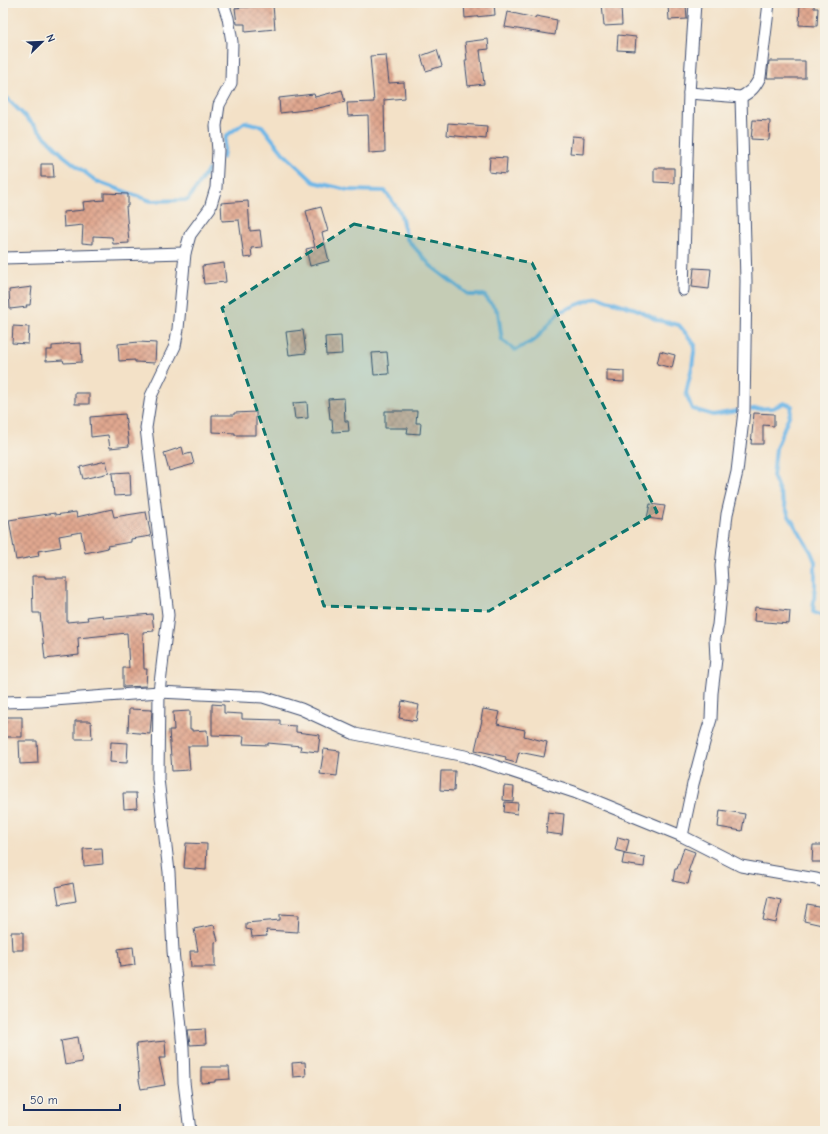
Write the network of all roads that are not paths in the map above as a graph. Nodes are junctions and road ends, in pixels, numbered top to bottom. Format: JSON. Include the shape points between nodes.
{"nodes":[{"id":1,"x":223,"y":3,"type":"edge"},
{"id":2,"x":695,"y":3,"type":"edge"},
{"id":3,"x":769,"y":3,"type":"edge"},
{"id":4,"x":689,"y":93,"type":"junction"},
{"id":5,"x":741,"y":96,"type":"junction"},
{"id":6,"x":185,"y":253,"type":"junction"},
{"id":7,"x":3,"y":258,"type":"edge"},
{"id":8,"x":683,"y":290,"type":"dead end"},
{"id":9,"x":159,"y":692,"type":"junction"},
{"id":10,"x":3,"y":702,"type":"edge"},
{"id":11,"x":682,"y":836,"type":"junction"},
{"id":12,"x":825,"y":882,"type":"edge"},
{"id":13,"x":190,"y":1131,"type":"edge"}],
"edges":[{"from":1,"to":6,"type":"street","via":[[232,42],[231,83],[219,105],[216,126],[216,188],[210,208],[190,235]]},
{"from":2,"to":4,"type":"street"},
{"from":3,"to":5,"type":"street","via":[[760,77],[755,87]]},
{"from":4,"to":5,"type":"street"},
{"from":4,"to":8,"type":"street"},
{"from":5,"to":11,"type":"street","via":[[746,281],[744,411],[737,472],[727,514],[721,566],[722,583],[715,638],[716,659],[711,719]]},
{"from":6,"to":7,"type":"street"},
{"from":6,"to":9,"type":"street","via":[[175,346],[150,396],[146,428],[168,615]]},
{"from":9,"to":10,"type":"street"},
{"from":9,"to":11,"type":"street","via":[[263,697],[300,709],[355,734],[465,756],[559,787]]},
{"from":9,"to":13,"type":"street","via":[[158,779],[169,872],[173,951]]},
{"from":11,"to":12,"type":"street","via":[[741,866]]}]}
